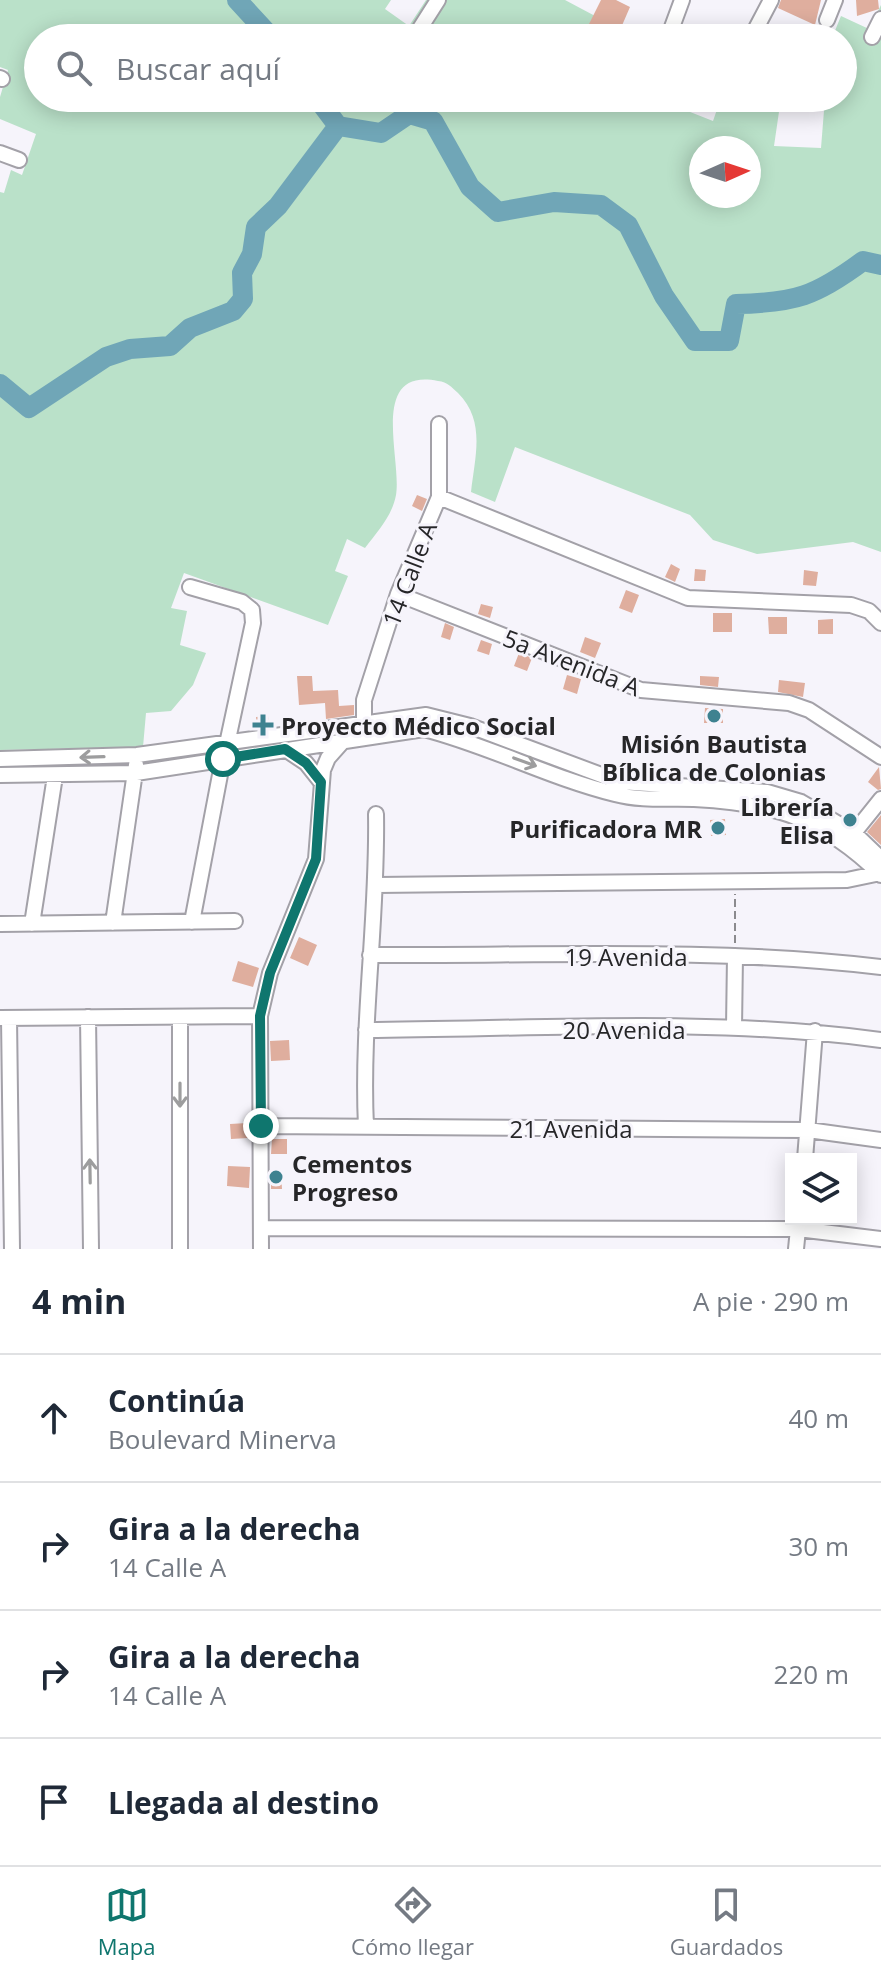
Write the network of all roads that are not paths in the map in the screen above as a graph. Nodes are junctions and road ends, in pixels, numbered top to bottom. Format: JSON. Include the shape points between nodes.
{"nodes":[{"id":1,"x":438,"y":0,"type":"edge"},
{"id":2,"x":682,"y":0,"type":"edge"},
{"id":3,"x":771,"y":0,"type":"edge"},
{"id":4,"x":835,"y":0,"type":"edge"},
{"id":5,"x":881,"y":19,"type":"edge"},
{"id":6,"x":827,"y":20,"type":"dead end"},
{"id":7,"x":423,"y":24,"type":"edge"},
{"id":8,"x":673,"y":24,"type":"edge"},
{"id":9,"x":758,"y":24,"type":"edge"},
{"id":10,"x":872,"y":37,"type":"dead end"},
{"id":11,"x":0,"y":153,"type":"edge"},
{"id":12,"x":19,"y":160,"type":"dead end"},
{"id":13,"x":439,"y":424,"type":"dead end"},
{"id":14,"x":439,"y":497,"type":"junction"},
{"id":15,"x":190,"y":587,"type":"dead end"},
{"id":16,"x":398,"y":594,"type":"junction"},
{"id":17,"x":881,"y":623,"type":"edge"},
{"id":18,"x":364,"y":722,"type":"junction"},
{"id":19,"x":345,"y":740,"type":"junction"},
{"id":20,"x":285,"y":749,"type":"junction"},
{"id":21,"x":225,"y":752,"type":"junction"},
{"id":22,"x":137,"y":755,"type":"junction"},
{"id":23,"x":881,"y":757,"type":"edge"},
{"id":24,"x":0,"y":759,"type":"edge"},
{"id":25,"x":136,"y":773,"type":"junction"},
{"id":26,"x":0,"y":775,"type":"edge"},
{"id":27,"x":55,"y":776,"type":"junction"},
{"id":28,"x":321,"y":782,"type":"junction"},
{"id":29,"x":881,"y":799,"type":"edge"},
{"id":30,"x":376,"y":814,"type":"dead end"},
{"id":31,"x":850,"y":838,"type":"junction"},
{"id":32,"x":881,"y":869,"type":"edge"},
{"id":33,"x":377,"y":885,"type":"junction"},
{"id":34,"x":235,"y":921,"type":"dead end"},
{"id":35,"x":192,"y":922,"type":"junction"},
{"id":36,"x":113,"y":923,"type":"junction"},
{"id":37,"x":0,"y":924,"type":"edge"},
{"id":38,"x":32,"y":924,"type":"junction"},
{"id":39,"x":370,"y":955,"type":"junction"},
{"id":40,"x":735,"y":956,"type":"junction"},
{"id":41,"x":881,"y":967,"type":"edge"},
{"id":42,"x":260,"y":1016,"type":"junction"},
{"id":43,"x":88,"y":1017,"type":"junction"},
{"id":44,"x":180,"y":1017,"type":"junction"},
{"id":45,"x":5,"y":1018,"type":"edge"},
{"id":46,"x":734,"y":1028,"type":"junction"},
{"id":47,"x":366,"y":1030,"type":"junction"},
{"id":48,"x":815,"y":1031,"type":"junction"},
{"id":49,"x":881,"y":1040,"type":"edge"},
{"id":50,"x":261,"y":1126,"type":"junction"},
{"id":51,"x":366,"y":1127,"type":"junction"},
{"id":52,"x":808,"y":1130,"type":"junction"},
{"id":53,"x":881,"y":1140,"type":"edge"},
{"id":54,"x":806,"y":1153,"type":"edge"},
{"id":55,"x":785,"y":1224,"type":"edge"},
{"id":56,"x":798,"y":1225,"type":"edge"},
{"id":57,"x":804,"y":1225,"type":"edge"},
{"id":58,"x":261,"y":1228,"type":"junction"},
{"id":59,"x":881,"y":1239,"type":"edge"},
{"id":60,"x":12,"y":1249,"type":"edge"},
{"id":61,"x":91,"y":1249,"type":"edge"},
{"id":62,"x":180,"y":1249,"type":"edge"},
{"id":63,"x":261,"y":1249,"type":"edge"},
{"id":64,"x":796,"y":1249,"type":"edge"}],
"edges":[{"from":1,"to":7,"type":"street"},
{"from":2,"to":8,"type":"street"},
{"from":3,"to":9,"type":"street"},
{"from":4,"to":6,"type":"street"},
{"from":5,"to":10,"type":"street"},
{"from":11,"to":12,"type":"street"},
{"from":13,"to":14,"type":"street","name":"14 Calle A"},
{"from":14,"to":16,"type":"street","name":"14 Calle A"},
{"from":14,"to":17,"type":"street","via":[[688,598],[851,605],[869,611]]},
{"from":15,"to":21,"type":"street","via":[[242,602],[252,610]]},
{"from":16,"to":18,"type":"street","name":"14 Calle A","via":[[364,700]]},
{"from":16,"to":23,"type":"street","name":"5a Avenida A","via":[[641,690],[789,703],[809,710]]},
{"from":18,"to":21,"type":"street"},
{"from":18,"to":31,"type":"street","via":[[426,715],[620,782],[767,792],[801,802]]},
{"from":19,"to":20,"type":"street"},
{"from":19,"to":28,"type":"street","via":[[328,758]]},
{"from":19,"to":31,"type":"street","one_way":true,"via":[[424,729],[619,795],[710,800],[790,812]]},
{"from":20,"to":21,"type":"street"},
{"from":20,"to":28,"type":"street"},
{"from":21,"to":22,"type":"street"},
{"from":21,"to":25,"type":"street"},
{"from":21,"to":35,"type":"street"},
{"from":22,"to":24,"type":"street","one_way":true},
{"from":22,"to":25,"type":"street"},
{"from":25,"to":27,"type":"street"},
{"from":25,"to":36,"type":"street"},
{"from":26,"to":27,"type":"street"},
{"from":27,"to":38,"type":"street"},
{"from":28,"to":42,"type":"street","via":[[316,859],[270,973]]},
{"from":29,"to":31,"type":"street"},
{"from":30,"to":33,"type":"street"},
{"from":31,"to":32,"type":"street"},
{"from":32,"to":33,"type":"street","via":[[847,880]]},
{"from":33,"to":39,"type":"street"},
{"from":34,"to":35,"type":"street"},
{"from":35,"to":36,"type":"street"},
{"from":36,"to":38,"type":"street"},
{"from":37,"to":38,"type":"street"},
{"from":39,"to":40,"type":"street","name":"19 Avenida"},
{"from":39,"to":47,"type":"street"},
{"from":40,"to":41,"type":"street","name":"19 Avenida"},
{"from":40,"to":46,"type":"street"},
{"from":42,"to":44,"type":"street"},
{"from":42,"to":50,"type":"street"},
{"from":43,"to":44,"type":"street"},
{"from":43,"to":45,"type":"street"},
{"from":61,"to":43,"type":"street","one_way":true},
{"from":44,"to":62,"type":"street","one_way":true},
{"from":45,"to":60,"type":"street"},
{"from":46,"to":47,"type":"street","name":"20 Avenida"},
{"from":46,"to":48,"type":"street","name":"20 Avenida"},
{"from":47,"to":51,"type":"street"},
{"from":48,"to":49,"type":"street","name":"20 Avenida"},
{"from":48,"to":52,"type":"street"},
{"from":50,"to":51,"type":"street","name":"21 Avenida"},
{"from":50,"to":58,"type":"street"},
{"from":51,"to":52,"type":"street","name":"21 Avenida"},
{"from":52,"to":53,"type":"street","name":"21 Avenida"},
{"from":52,"to":54,"type":"street"},
{"from":55,"to":58,"type":"street"},
{"from":56,"to":64,"type":"street"},
{"from":57,"to":59,"type":"street"},
{"from":58,"to":63,"type":"street"}]}
